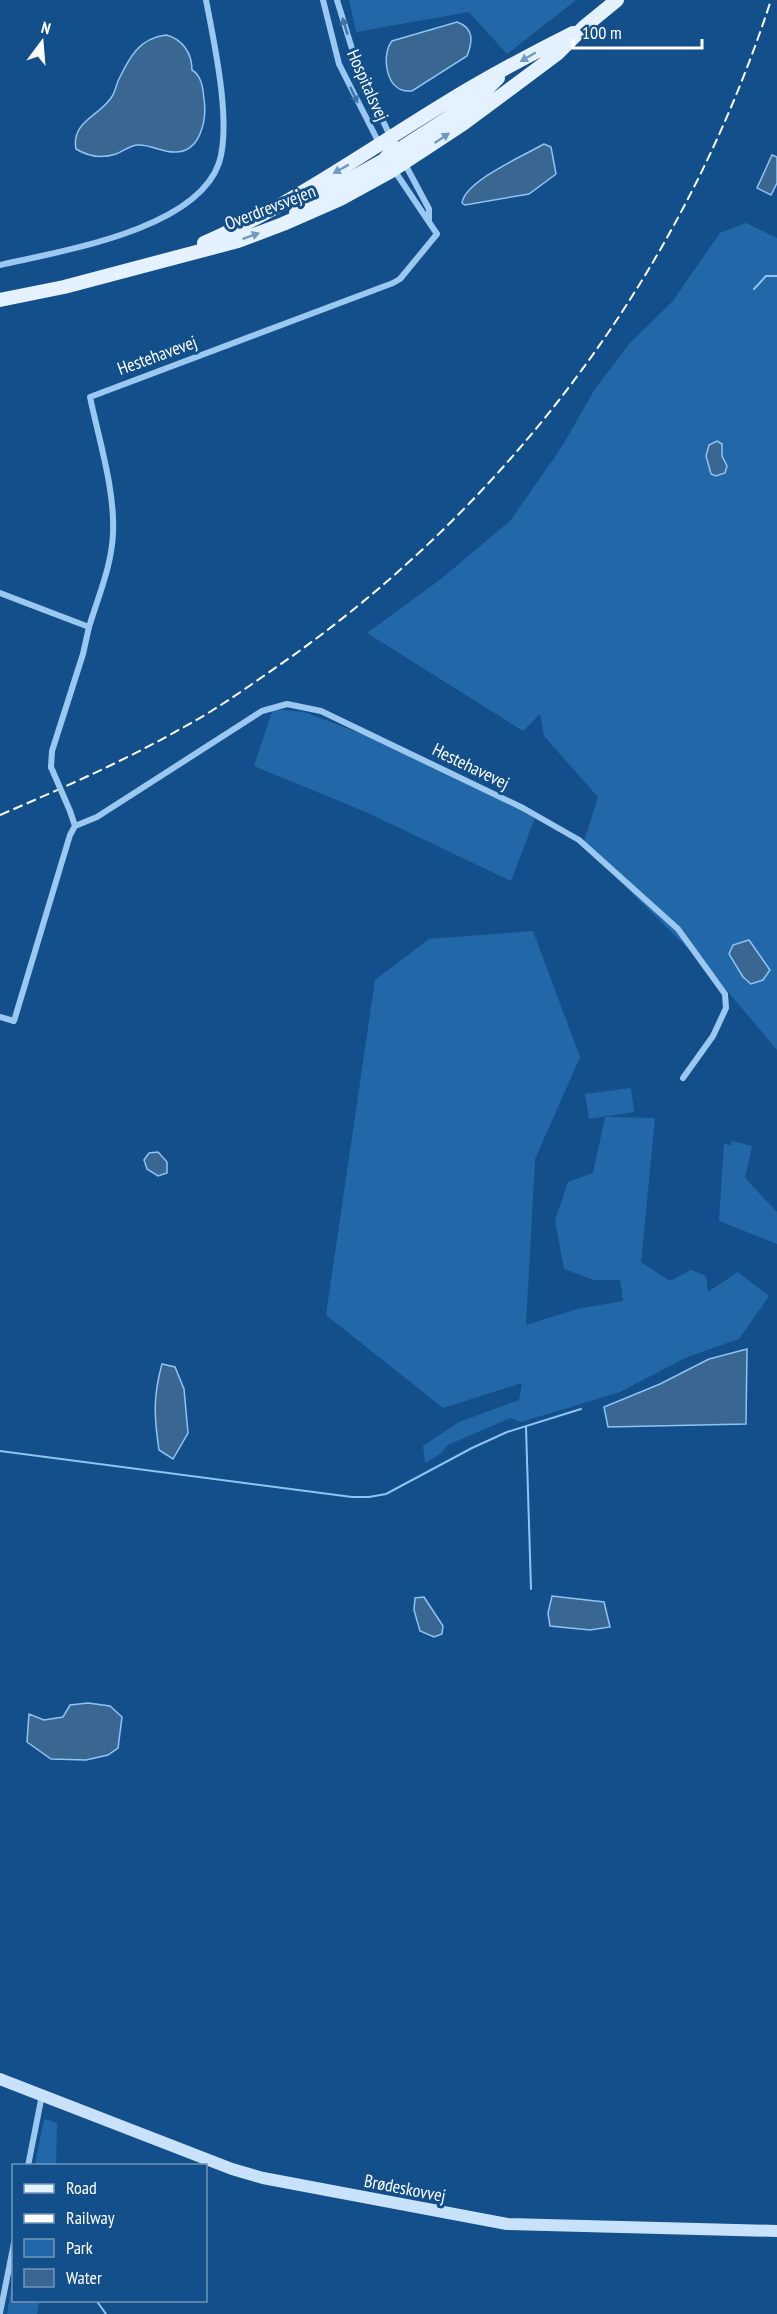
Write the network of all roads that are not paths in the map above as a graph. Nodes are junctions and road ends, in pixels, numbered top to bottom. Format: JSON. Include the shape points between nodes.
{"nodes":[{"id":1,"x":206,"y":0,"type":"edge"},
{"id":2,"x":323,"y":0,"type":"edge"},
{"id":3,"x":337,"y":0,"type":"edge"},
{"id":4,"x":617,"y":0,"type":"edge"},
{"id":5,"x":584,"y":27,"type":"junction"},
{"id":6,"x":392,"y":154,"type":"junction"},
{"id":7,"x":429,"y":220,"type":"junction"},
{"id":8,"x":155,"y":262,"type":"junction"},
{"id":9,"x":0,"y":265,"type":"edge"},
{"id":10,"x":0,"y":300,"type":"edge"},
{"id":11,"x":0,"y":593,"type":"edge"},
{"id":12,"x":89,"y":627,"type":"junction"},
{"id":13,"x":75,"y":826,"type":"junction"},
{"id":14,"x":0,"y":1017,"type":"edge"},
{"id":15,"x":684,"y":1078,"type":"dead end"},
{"id":16,"x":0,"y":2079,"type":"edge"},
{"id":17,"x":42,"y":2095,"type":"junction"},
{"id":18,"x":28,"y":2164,"type":"edge"},
{"id":19,"x":777,"y":2231,"type":"edge"},
{"id":20,"x":12,"y":2253,"type":"edge"},
{"id":21,"x":0,"y":2313,"type":"edge"}],
"edges":[{"from":1,"to":9,"type":"street","via":[[218,62],[223,127],[219,161],[209,185],[166,216],[93,244]]},
{"from":2,"to":6,"type":"street","name":"Hospitalsvej","one_way":true,"via":[[339,64]]},
{"from":6,"to":3,"type":"street","name":"Hospitalsvej","one_way":true},
{"from":4,"to":5,"type":"main road","name":"Overdrevsvejen"},
{"from":5,"to":6,"type":"main road","name":"Overdrevsvejen","one_way":true,"via":[[474,86]]},
{"from":6,"to":5,"type":"main road","name":"Overdrevsvejen","one_way":true,"via":[[463,124],[557,54]]},
{"from":6,"to":7,"type":"street"},
{"from":6,"to":7,"type":"street","via":[[429,209]]},
{"from":6,"to":8,"type":"main road","name":"Overdrevsvejen","one_way":true,"via":[[355,162],[235,230]]},
{"from":8,"to":6,"type":"main road","name":"Overdrevsvejen","one_way":true,"via":[[238,241],[283,224],[309,202]]},
{"from":7,"to":12,"type":"street","name":"Hestehavevej","via":[[437,234],[410,269],[393,283],[90,397],[113,507],[113,535]]},
{"from":8,"to":10,"type":"main road","name":"Overdrevsvejen"},
{"from":11,"to":12,"type":"street"},
{"from":12,"to":13,"type":"street","name":"Hestehavevej","bridge":true,"via":[[52,751],[51,767]]},
{"from":13,"to":14,"type":"street","via":[[14,1021]]},
{"from":13,"to":15,"type":"street","name":"Hestehavevej","via":[[97,817],[262,711],[286,704],[321,711],[523,808],[579,840],[678,929],[725,994],[726,1008],[713,1036]]},
{"from":16,"to":17,"type":"street","name":"Brødeskovvej"},
{"from":17,"to":18,"type":"street"},
{"from":17,"to":19,"type":"street","name":"Brødeskovvej","via":[[252,2175],[479,2220]]},
{"from":20,"to":21,"type":"street"}]}
